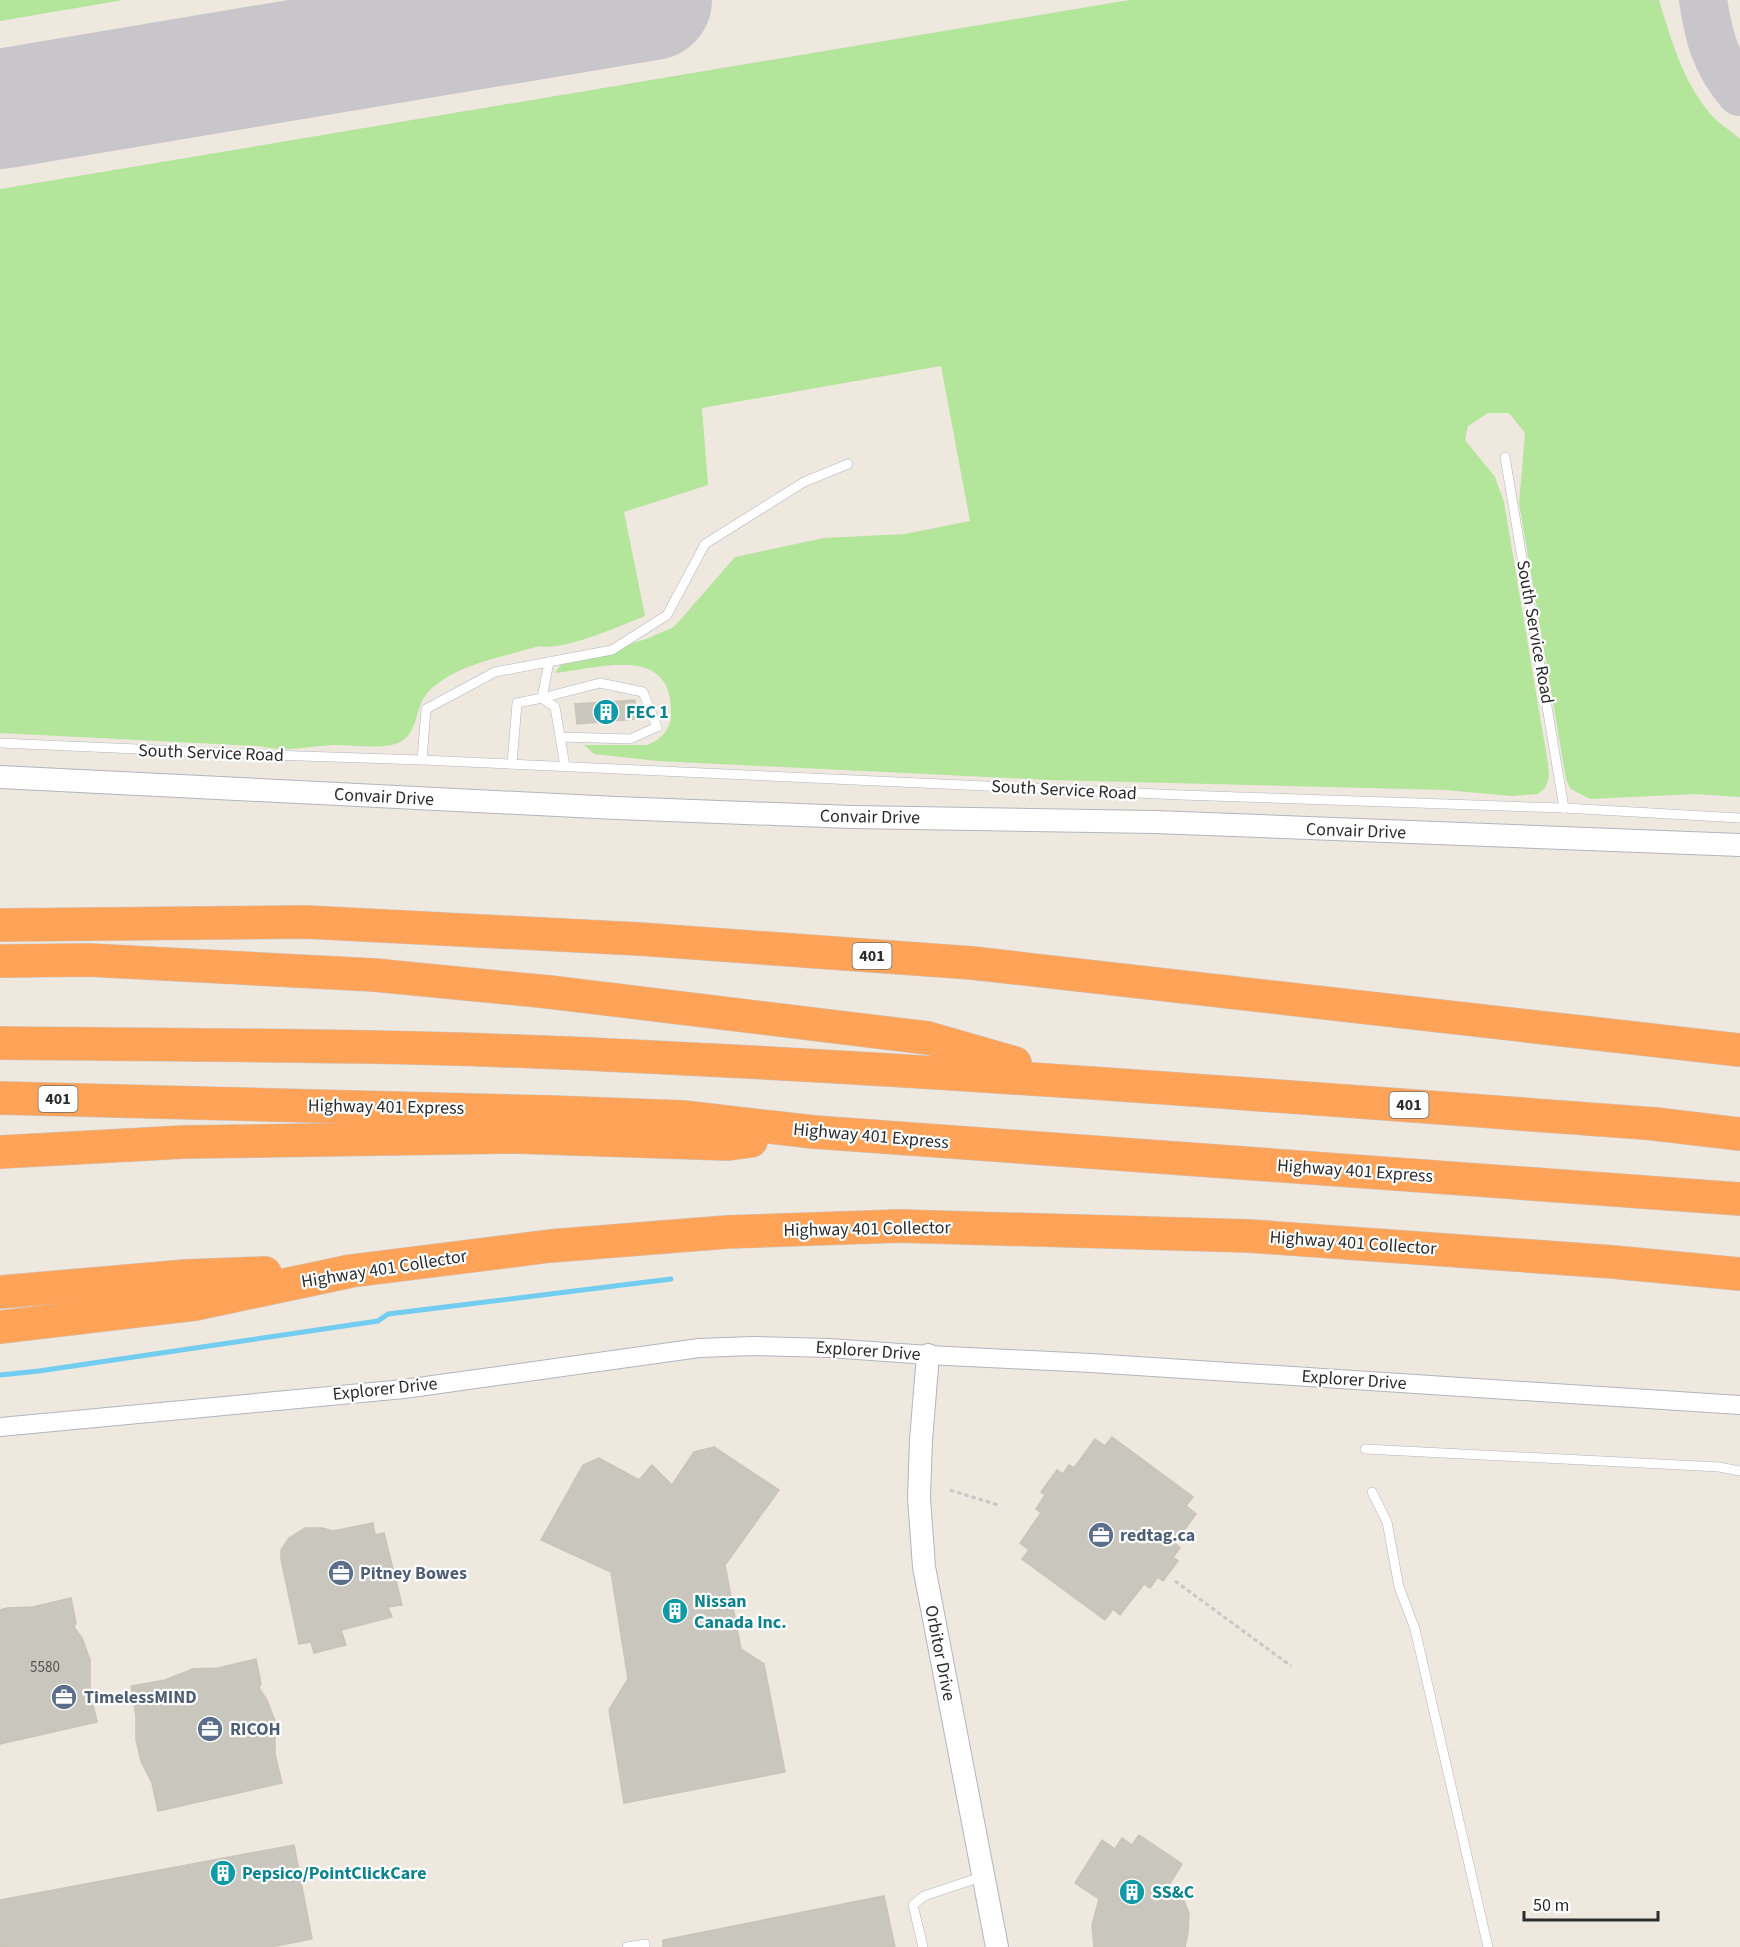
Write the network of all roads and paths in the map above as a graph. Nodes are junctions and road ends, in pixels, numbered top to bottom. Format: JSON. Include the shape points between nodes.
{"nodes":[{"id":1,"x":1505,"y":457,"type":"dead end"},
{"id":2,"x":848,"y":464,"type":"dead end"},
{"id":3,"x":549,"y":662,"type":"junction"},
{"id":4,"x":542,"y":698,"type":"junction"},
{"id":5,"x":560,"y":737,"type":"junction"},
{"id":6,"x":0,"y":743,"type":"edge"},
{"id":7,"x":422,"y":760,"type":"junction"},
{"id":8,"x":512,"y":764,"type":"junction"},
{"id":9,"x":565,"y":766,"type":"junction"},
{"id":10,"x":0,"y":777,"type":"edge"},
{"id":11,"x":1564,"y":808,"type":"junction"},
{"id":12,"x":1740,"y":818,"type":"edge"},
{"id":13,"x":1740,"y":845,"type":"edge"},
{"id":14,"x":0,"y":925,"type":"edge"},
{"id":15,"x":0,"y":961,"type":"edge"},
{"id":16,"x":0,"y":1043,"type":"edge"},
{"id":17,"x":1740,"y":1050,"type":"edge"},
{"id":18,"x":1077,"y":1080,"type":"junction"},
{"id":19,"x":0,"y":1098,"type":"edge"},
{"id":20,"x":814,"y":1132,"type":"junction"},
{"id":21,"x":1740,"y":1134,"type":"edge"},
{"id":22,"x":0,"y":1152,"type":"edge"},
{"id":23,"x":1740,"y":1200,"type":"edge"},
{"id":24,"x":351,"y":1271,"type":"junction"},
{"id":25,"x":1740,"y":1274,"type":"edge"},
{"id":26,"x":0,"y":1292,"type":"edge"},
{"id":27,"x":0,"y":1327,"type":"edge"},
{"id":28,"x":928,"y":1355,"type":"junction"},
{"id":29,"x":1740,"y":1405,"type":"edge"},
{"id":30,"x":0,"y":1427,"type":"edge"},
{"id":31,"x":1365,"y":1449,"type":"dead end"},
{"id":32,"x":1740,"y":1471,"type":"edge"},
{"id":33,"x":950,"y":1490,"type":"dead end"},
{"id":34,"x":1372,"y":1492,"type":"dead end"},
{"id":35,"x":999,"y":1505,"type":"dead end"},
{"id":36,"x":1175,"y":1581,"type":"dead end"},
{"id":37,"x":1291,"y":1666,"type":"dead end"},
{"id":38,"x":984,"y":1876,"type":"junction"},
{"id":39,"x":627,"y":1947,"type":"edge"},
{"id":40,"x":645,"y":1947,"type":"edge"},
{"id":41,"x":923,"y":1947,"type":"edge"},
{"id":42,"x":997,"y":1947,"type":"edge"},
{"id":43,"x":1488,"y":1947,"type":"edge"}],
"edges":[{"from":1,"to":11,"type":"lane","name":"South Service Road"},
{"from":2,"to":3,"type":"lane","via":[[804,482],[705,544],[667,615],[612,650]]},
{"from":3,"to":4,"type":"lane"},
{"from":3,"to":7,"type":"lane","via":[[495,672],[426,709]]},
{"from":4,"to":5,"type":"lane","via":[[555,707]]},
{"from":4,"to":5,"type":"lane","via":[[600,682],[643,693],[657,727],[630,739]]},
{"from":4,"to":8,"type":"lane","via":[[517,703]]},
{"from":5,"to":9,"type":"lane"},
{"from":6,"to":7,"type":"lane","name":"South Service Road"},
{"from":7,"to":8,"type":"lane","name":"South Service Road"},
{"from":8,"to":9,"type":"lane","name":"South Service Road"},
{"from":9,"to":11,"type":"lane","name":"South Service Road","via":[[1181,795]]},
{"from":10,"to":13,"type":"street","name":"Convair Drive","via":[[616,808],[1155,822]]},
{"from":11,"to":12,"type":"lane","name":"South Service Road"},
{"from":14,"to":17,"type":"highway","number":"401","via":[[306,922],[639,939],[972,963]]},
{"from":15,"to":18,"type":"highway","via":[[89,960],[374,975],[549,992],[928,1038]]},
{"from":16,"to":18,"type":"highway","number":"401","via":[[604,1054]]},
{"from":18,"to":21,"type":"highway","number":"401","via":[[1655,1124]]},
{"from":19,"to":20,"type":"highway","name":"Highway 401 Express","number":"401","via":[[563,1112],[683,1118]]},
{"from":20,"to":22,"type":"highway","via":[[728,1144],[516,1137],[184,1142]]},
{"from":20,"to":23,"type":"highway","name":"Highway 401 Express","number":"401"},
{"from":24,"to":25,"type":"highway","name":"Highway 401 Collector","via":[[550,1245],[727,1232],[899,1226],[1249,1236]]},
{"from":24,"to":26,"type":"highway","via":[[186,1276]]},
{"from":24,"to":27,"type":"highway","name":"Highway 401 Collector","via":[[195,1304]]},
{"from":28,"to":29,"type":"street","name":"Explorer Drive"},
{"from":28,"to":30,"type":"street","name":"Explorer Drive","via":[[830,1348],[699,1348],[404,1389]]},
{"from":28,"to":38,"type":"street","name":"Orbitor Drive","via":[[919,1498],[924,1567]]},
{"from":31,"to":32,"type":"lane"},
{"from":33,"to":35,"type":"path"},
{"from":34,"to":43,"type":"lane","via":[[1387,1522],[1399,1587],[1414,1629]]},
{"from":36,"to":37,"type":"path"},
{"from":38,"to":41,"type":"lane","via":[[924,1896],[913,1905]]},
{"from":38,"to":42,"type":"street","name":"Orbitor Drive"},
{"from":39,"to":40,"type":"lane"}]}
